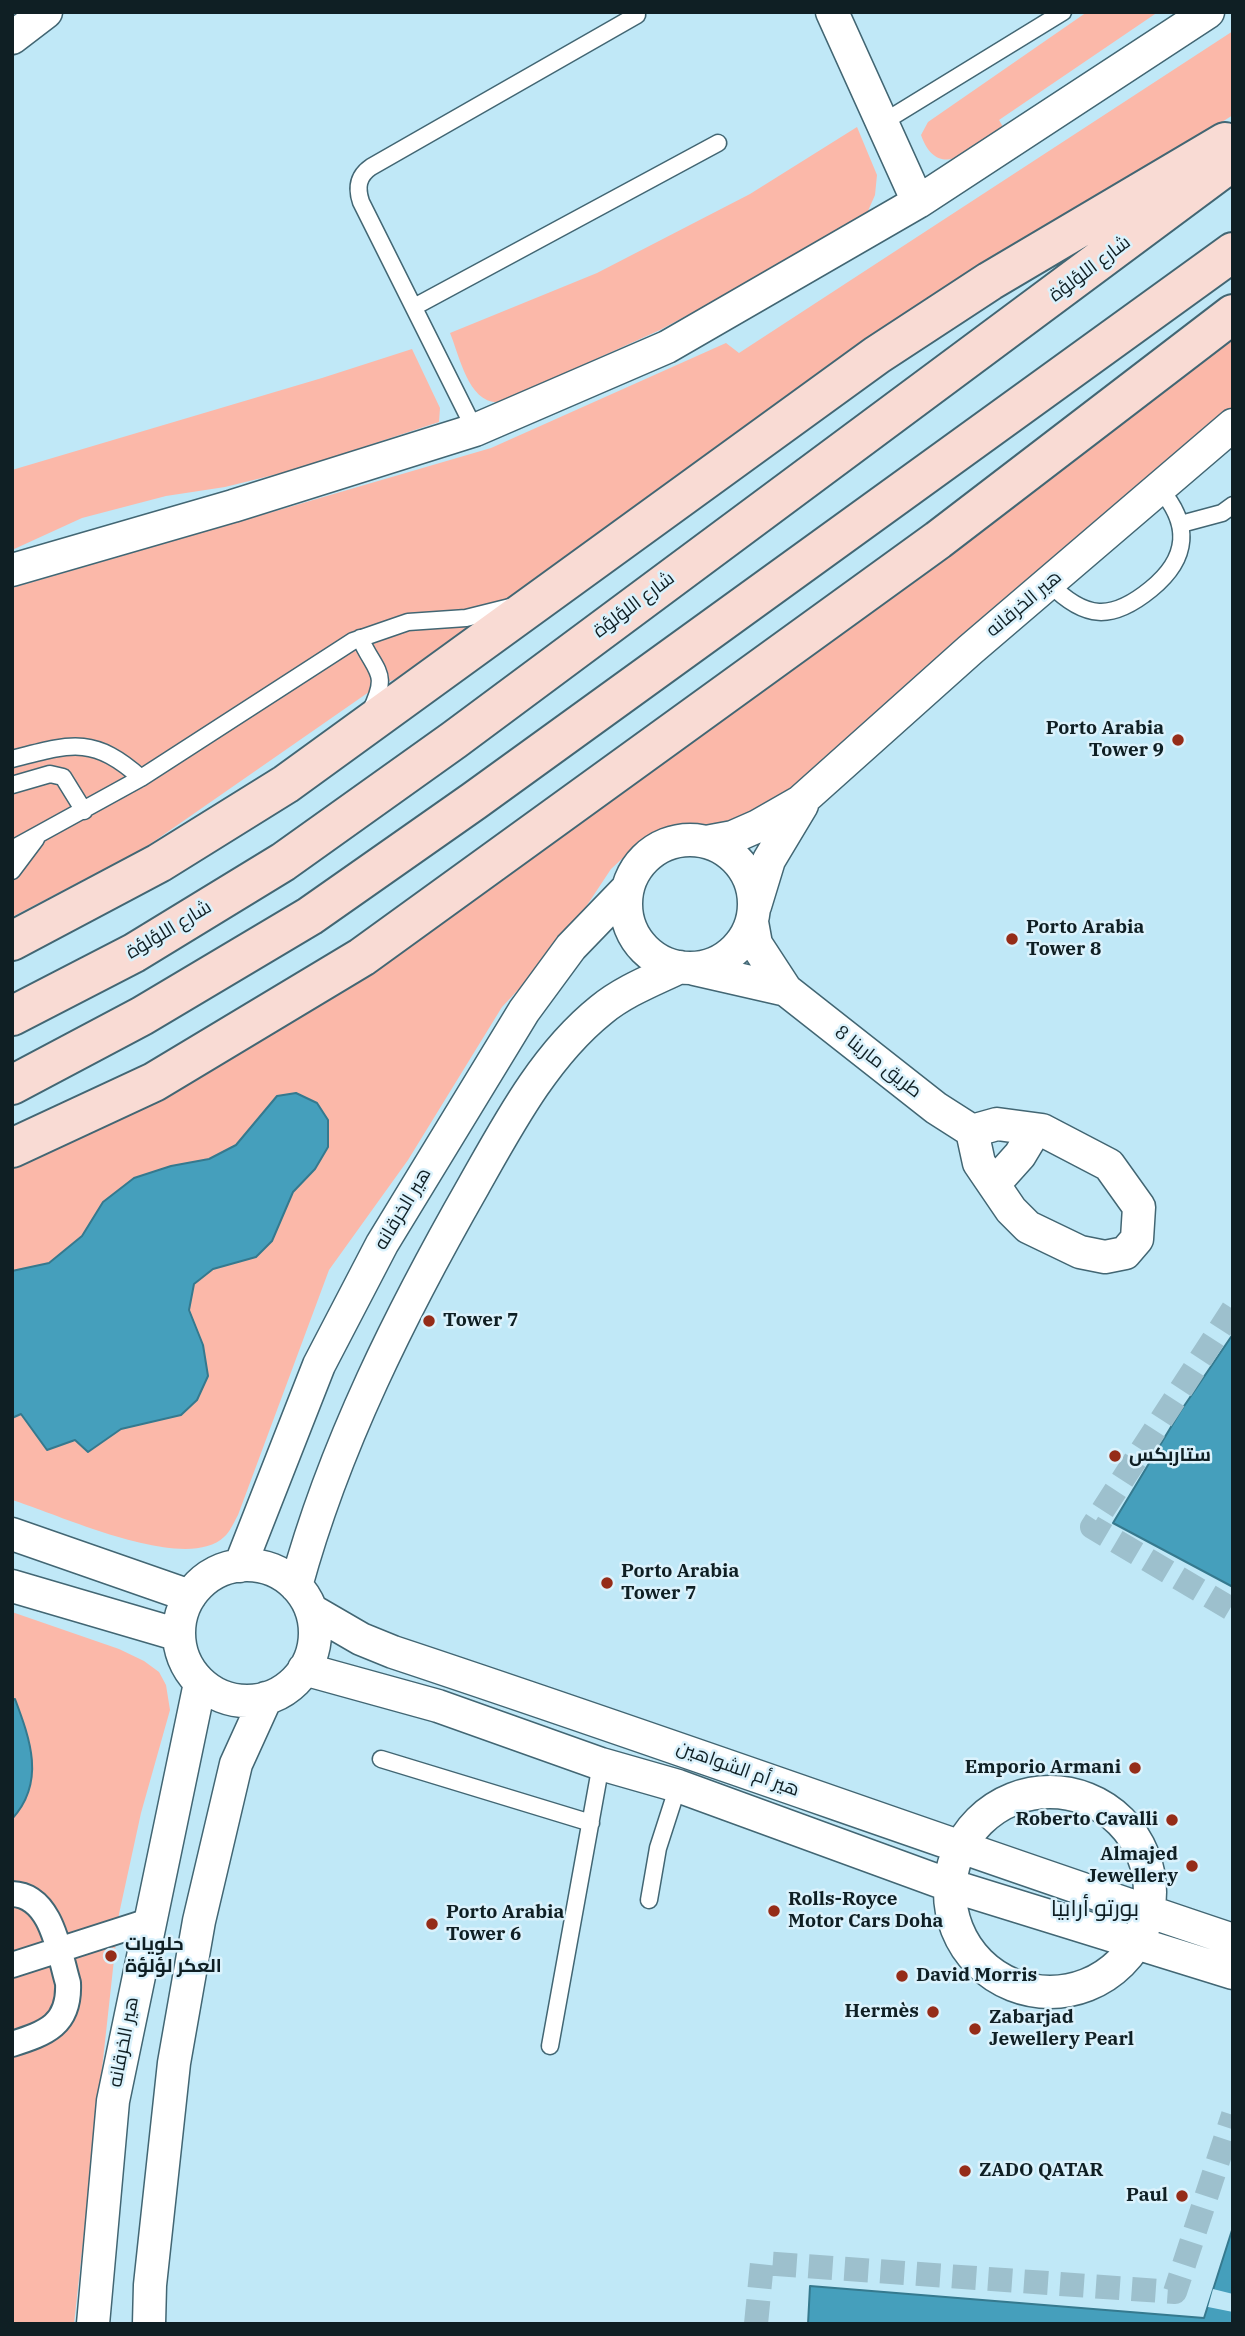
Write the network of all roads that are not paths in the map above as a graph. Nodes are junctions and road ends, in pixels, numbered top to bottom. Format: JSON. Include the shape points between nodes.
{"nodes":[{"id":1,"x":46,"y":12,"type":"edge"},
{"id":2,"x":832,"y":12,"type":"edge"},
{"id":3,"x":1063,"y":12,"type":"edge"},
{"id":4,"x":1208,"y":12,"type":"edge"},
{"id":5,"x":637,"y":15,"type":"dead end"},
{"id":6,"x":12,"y":38,"type":"edge"},
{"id":7,"x":882,"y":123,"type":"junction"},
{"id":8,"x":1233,"y":138,"type":"edge"},
{"id":9,"x":718,"y":143,"type":"dead end"},
{"id":10,"x":1233,"y":161,"type":"edge"},
{"id":11,"x":918,"y":202,"type":"junction"},
{"id":12,"x":1233,"y":252,"type":"edge"},
{"id":13,"x":414,"y":307,"type":"junction"},
{"id":14,"x":1233,"y":314,"type":"edge"},
{"id":15,"x":1233,"y":425,"type":"edge"},
{"id":16,"x":475,"y":430,"type":"junction"},
{"id":17,"x":1159,"y":488,"type":"junction"},
{"id":18,"x":1233,"y":505,"type":"edge"},
{"id":19,"x":1181,"y":524,"type":"junction"},
{"id":20,"x":12,"y":570,"type":"edge"},
{"id":21,"x":1049,"y":583,"type":"junction"},
{"id":22,"x":545,"y":598,"type":"junction"},
{"id":23,"x":360,"y":638,"type":"junction"},
{"id":24,"x":360,"y":731,"type":"junction"},
{"id":25,"x":12,"y":759,"type":"edge"},
{"id":26,"x":141,"y":778,"type":"junction"},
{"id":27,"x":12,"y":785,"type":"edge"},
{"id":28,"x":818,"y":785,"type":"junction"},
{"id":29,"x":84,"y":811,"type":"junction"},
{"id":30,"x":38,"y":837,"type":"junction"},
{"id":31,"x":706,"y":842,"type":"junction"},
{"id":32,"x":12,"y":849,"type":"edge"},
{"id":33,"x":12,"y":872,"type":"edge"},
{"id":34,"x":628,"y":888,"type":"junction"},
{"id":35,"x":754,"y":915,"type":"junction"},
{"id":36,"x":12,"y":941,"type":"edge"},
{"id":37,"x":687,"y":968,"type":"junction"},
{"id":38,"x":786,"y":989,"type":"junction"},
{"id":39,"x":12,"y":1016,"type":"edge"},
{"id":40,"x":12,"y":1085,"type":"edge"},
{"id":41,"x":1035,"y":1130,"type":"junction"},
{"id":42,"x":972,"y":1131,"type":"junction"},
{"id":43,"x":12,"y":1148,"type":"edge"},
{"id":44,"x":994,"y":1184,"type":"junction"},
{"id":45,"x":12,"y":1534,"type":"edge"},
{"id":46,"x":240,"y":1566,"type":"junction"},
{"id":47,"x":12,"y":1586,"type":"edge"},
{"id":48,"x":190,"y":1596,"type":"junction"},
{"id":49,"x":304,"y":1598,"type":"junction"},
{"id":50,"x":179,"y":1635,"type":"junction"},
{"id":51,"x":304,"y":1669,"type":"junction"},
{"id":52,"x":200,"y":1683,"type":"junction"},
{"id":53,"x":267,"y":1698,"type":"junction"},
{"id":54,"x":689,"y":1751,"type":"junction"},
{"id":55,"x":381,"y":1759,"type":"dead end"},
{"id":56,"x":601,"y":1764,"type":"junction"},
{"id":57,"x":678,"y":1786,"type":"junction"},
{"id":58,"x":591,"y":1823,"type":"junction"},
{"id":59,"x":959,"y":1849,"type":"junction"},
{"id":60,"x":949,"y":1885,"type":"junction"},
{"id":61,"x":12,"y":1894,"type":"edge"},
{"id":62,"x":649,"y":1900,"type":"dead end"},
{"id":63,"x":1159,"y":1916,"type":"junction"},
{"id":64,"x":149,"y":1921,"type":"junction"},
{"id":65,"x":1233,"y":1940,"type":"edge"},
{"id":66,"x":1148,"y":1947,"type":"junction"},
{"id":67,"x":58,"y":1951,"type":"junction"},
{"id":68,"x":12,"y":1965,"type":"edge"},
{"id":69,"x":1233,"y":1973,"type":"edge"},
{"id":70,"x":12,"y":2044,"type":"edge"},
{"id":71,"x":551,"y":2046,"type":"dead end"},
{"id":72,"x":93,"y":2324,"type":"edge"},
{"id":73,"x":149,"y":2324,"type":"edge"}],
"edges":[{"from":1,"to":6,"type":"street"},
{"from":2,"to":7,"type":"street"},
{"from":3,"to":7,"type":"lane"},
{"from":4,"to":11,"type":"street"},
{"from":5,"to":13,"type":"lane","via":[[362,174],[359,196]]},
{"from":7,"to":11,"type":"street"},
{"from":8,"to":22,"type":"main road","via":[[990,281],[877,355]]},
{"from":9,"to":13,"type":"lane"},
{"from":10,"to":39,"type":"main road","name":"شارع اللؤلؤة","via":[[283,862],[134,953]]},
{"from":11,"to":16,"type":"street","via":[[667,347]]},
{"from":12,"to":40,"type":"main road","via":[[310,916],[142,1016]]},
{"from":13,"to":16,"type":"lane"},
{"from":14,"to":43,"type":"main road","via":[[938,540],[362,957],[154,1082]]},
{"from":15,"to":17,"type":"street","name":"هير الخرقانه"},
{"from":16,"to":20,"type":"street"},
{"from":17,"to":19,"type":"lane"},
{"from":17,"to":21,"type":"street","name":"هير الخرقانه"},
{"from":18,"to":19,"type":"lane","via":[[1222,513]]},
{"from":19,"to":21,"type":"lane","via":[[1174,565],[1131,605],[1094,612],[1075,606]]},
{"from":21,"to":28,"type":"street","name":"هير الخرقانه"},
{"from":22,"to":23,"type":"lane","via":[[466,618],[408,622]]},
{"from":22,"to":24,"type":"main road"},
{"from":23,"to":24,"type":"lane","via":[[382,684]]},
{"from":23,"to":26,"type":"lane"},
{"from":24,"to":36,"type":"main road","via":[[286,785],[159,863]]},
{"from":25,"to":26,"type":"lane","via":[[56,746],[77,746],[105,752]]},
{"from":26,"to":29,"type":"lane"},
{"from":27,"to":29,"type":"lane","via":[[50,774],[63,777]]},
{"from":28,"to":31,"type":"street","name":"هير الخرقانه","via":[[769,820]]},
{"from":28,"to":35,"type":"street","name":"هير الخرقانه","via":[[780,839],[761,881]]},
{"from":29,"to":30,"type":"lane"},
{"from":30,"to":32,"type":"lane"},
{"from":30,"to":33,"type":"lane"},
{"from":31,"to":34,"type":"street","via":[[673,842],[657,848],[634,872]]},
{"from":31,"to":35,"type":"street","via":[[733,855],[750,878]]},
{"from":34,"to":37,"type":"street","via":[[628,923],[636,939],[663,962]]},
{"from":34,"to":46,"type":"street","name":"هير الخرقانه","via":[[571,947],[524,1011],[382,1244],[319,1365]]},
{"from":35,"to":37,"type":"street","via":[[741,943],[723,959]]},
{"from":35,"to":38,"type":"street","name":"طريق مارينا 8","via":[[756,944]]},
{"from":37,"to":38,"type":"street","name":"طريق مارينا 8"},
{"from":37,"to":49,"type":"street","via":[[626,993],[584,1025],[548,1066],[504,1132],[412,1301],[351,1429],[313,1525]]},
{"from":38,"to":42,"type":"street","name":"طريق مارينا 8","via":[[936,1108]]},
{"from":41,"to":42,"type":"street","via":[[997,1124]]},
{"from":41,"to":44,"type":"street"},
{"from":41,"to":44,"type":"street","via":[[1109,1165],[1139,1207],[1137,1239],[1125,1253],[1105,1257],[1080,1252],[1028,1227]]},
{"from":42,"to":44,"type":"street","via":[[979,1163]]},
{"from":45,"to":48,"type":"street"},
{"from":46,"to":48,"type":"street","via":[[220,1571]]},
{"from":46,"to":49,"type":"street","via":[[271,1570]]},
{"from":47,"to":50,"type":"street"},
{"from":48,"to":50,"type":"street","via":[[181,1615]]},
{"from":49,"to":51,"type":"street","via":[[315,1630],[313,1651]]},
{"from":49,"to":54,"type":"street","name":"هير أم الشواهين","via":[[361,1639],[393,1652]]},
{"from":50,"to":52,"type":"street","via":[[182,1653]]},
{"from":51,"to":53,"type":"street","via":[[294,1682]]},
{"from":51,"to":56,"type":"street","name":"هير أم الشواهين","via":[[438,1706]]},
{"from":52,"to":53,"type":"street","via":[[231,1699]]},
{"from":52,"to":64,"type":"street","name":"هير الخرقانه"},
{"from":53,"to":73,"type":"street","via":[[236,1764],[199,1921],[173,2076]]},
{"from":54,"to":57,"type":"street"},
{"from":54,"to":59,"type":"street","name":"هير أم الشواهين"},
{"from":55,"to":58,"type":"lane"},
{"from":56,"to":57,"type":"street","name":"هير أم الشواهين"},
{"from":56,"to":58,"type":"lane"},
{"from":57,"to":60,"type":"street","name":"هير أم الشواهين"},
{"from":57,"to":62,"type":"lane","via":[[658,1848]]},
{"from":58,"to":71,"type":"lane"},
{"from":59,"to":60,"type":"street"},
{"from":59,"to":63,"type":"street","name":"هير أم الشواهين"},
{"from":59,"to":63,"type":"street","via":[[974,1826],[995,1808],[1046,1792],[1072,1794],[1097,1803],[1135,1838]]},
{"from":60,"to":66,"type":"street","name":"هير أم الشواهين"},
{"from":60,"to":66,"type":"street","via":[[953,1923],[972,1957],[1001,1981],[1038,1993],[1076,1990]]},
{"from":61,"to":67,"type":"street","via":[[38,1905]]},
{"from":63,"to":65,"type":"street","name":"هير أم الشواهين"},
{"from":63,"to":66,"type":"street"},
{"from":64,"to":67,"type":"street"},
{"from":64,"to":72,"type":"street","name":"هير الخرقانه","via":[[113,2101]]},
{"from":66,"to":69,"type":"street","name":"هير أم الشواهين"},
{"from":67,"to":68,"type":"street"},
{"from":67,"to":70,"type":"street","via":[[69,1994],[63,2013],[45,2034]]}]}
